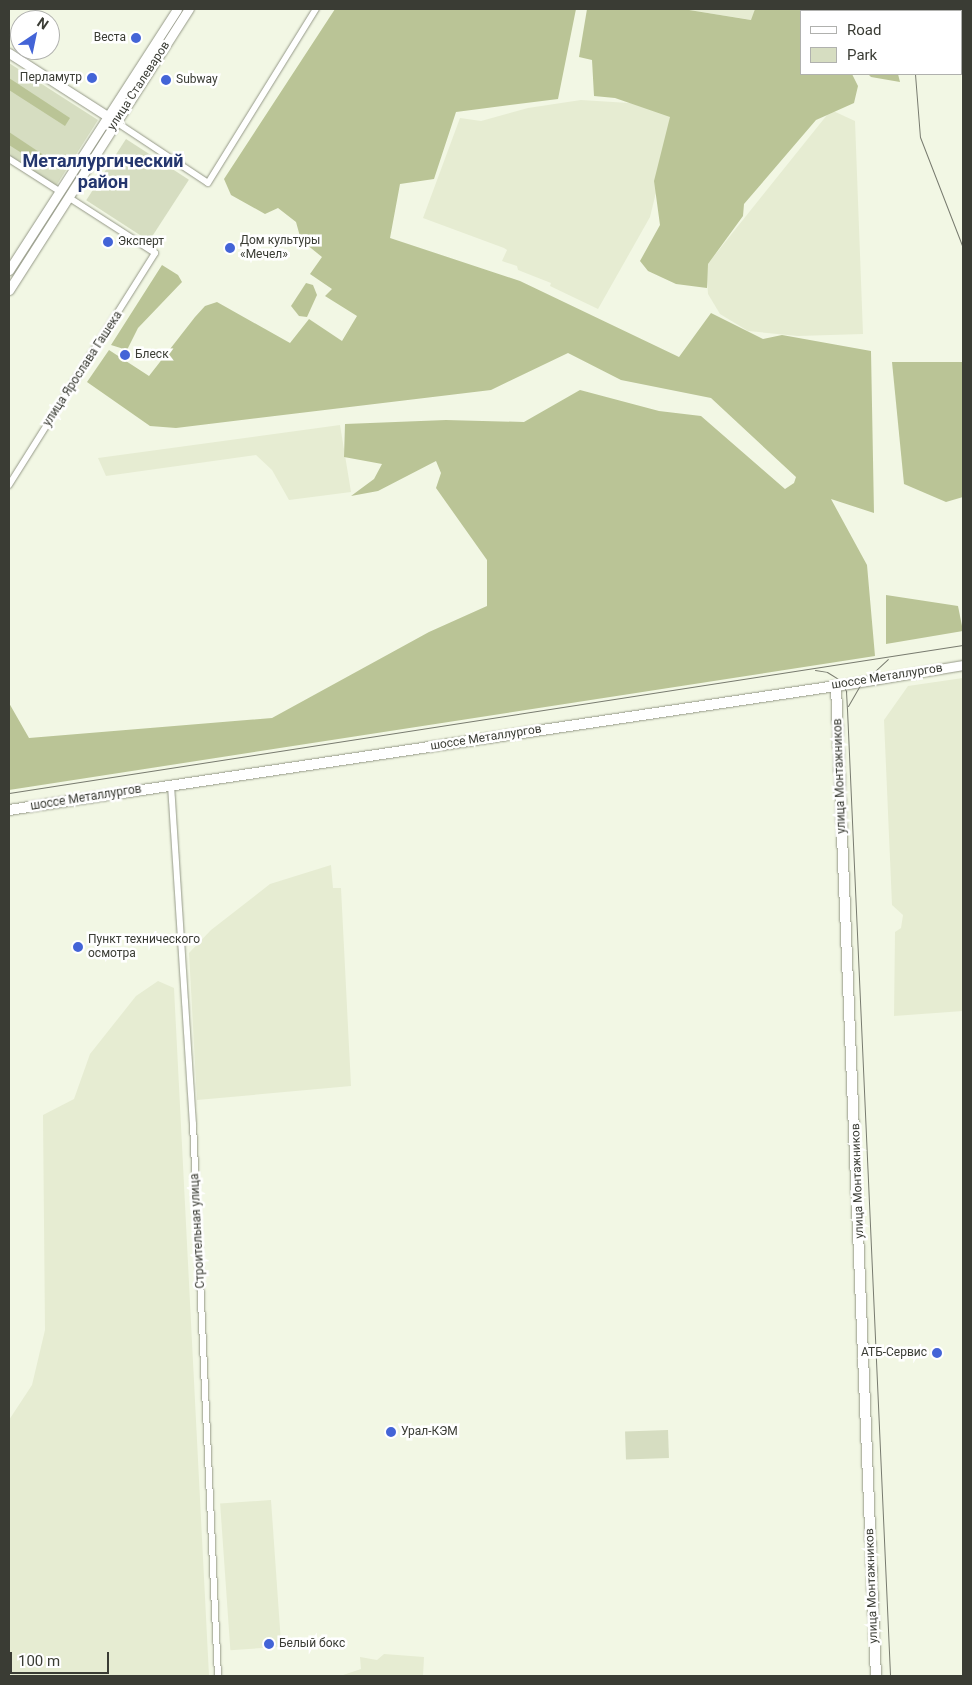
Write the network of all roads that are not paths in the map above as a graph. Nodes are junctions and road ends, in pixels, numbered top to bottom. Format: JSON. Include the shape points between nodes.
{"nodes":[{"id":1,"x":177,"y":9,"type":"edge"},
{"id":2,"x":188,"y":9,"type":"edge"},
{"id":3,"x":316,"y":9,"type":"edge"},
{"id":4,"x":9,"y":53,"type":"edge"},
{"id":5,"x":107,"y":117,"type":"junction"},
{"id":6,"x":116,"y":122,"type":"junction"},
{"id":7,"x":9,"y":159,"type":"edge"},
{"id":8,"x":59,"y":192,"type":"junction"},
{"id":9,"x":68,"y":197,"type":"junction"},
{"id":10,"x":9,"y":270,"type":"edge"},
{"id":11,"x":9,"y":290,"type":"edge"},
{"id":12,"x":9,"y":485,"type":"edge"},
{"id":13,"x":963,"y":664,"type":"edge"},
{"id":14,"x":836,"y":686,"type":"junction"},
{"id":15,"x":171,"y":785,"type":"junction"},
{"id":16,"x":9,"y":810,"type":"edge"},
{"id":17,"x":218,"y":1676,"type":"edge"},
{"id":18,"x":876,"y":1676,"type":"edge"}],
"edges":[{"from":1,"to":5,"type":"main road","name":"улица Сталеваров"},
{"from":2,"to":6,"type":"main road","name":"улица Сталеваров"},
{"from":3,"to":6,"type":"street","via":[[208,183]]},
{"from":4,"to":5,"type":"main road"},
{"from":5,"to":6,"type":"main road"},
{"from":5,"to":8,"type":"main road","name":"улица Сталеваров"},
{"from":6,"to":9,"type":"main road","name":"улица Сталеваров"},
{"from":7,"to":8,"type":"street"},
{"from":8,"to":9,"type":"main road"},
{"from":8,"to":10,"type":"main road","name":"улица Сталеваров"},
{"from":9,"to":11,"type":"main road","name":"улица Сталеваров"},
{"from":9,"to":12,"type":"street","name":"улица Ярослава Гашека","via":[[155,253]]},
{"from":13,"to":14,"type":"main road","name":"шоссе Металлургов"},
{"from":14,"to":15,"type":"main road","name":"шоссе Металлургов"},
{"from":14,"to":18,"type":"main road","name":"улица Монтажников"},
{"from":15,"to":16,"type":"main road","name":"шоссе Металлургов"},
{"from":15,"to":17,"type":"street","name":"Строительная улица","via":[[193,1124]]}]}
